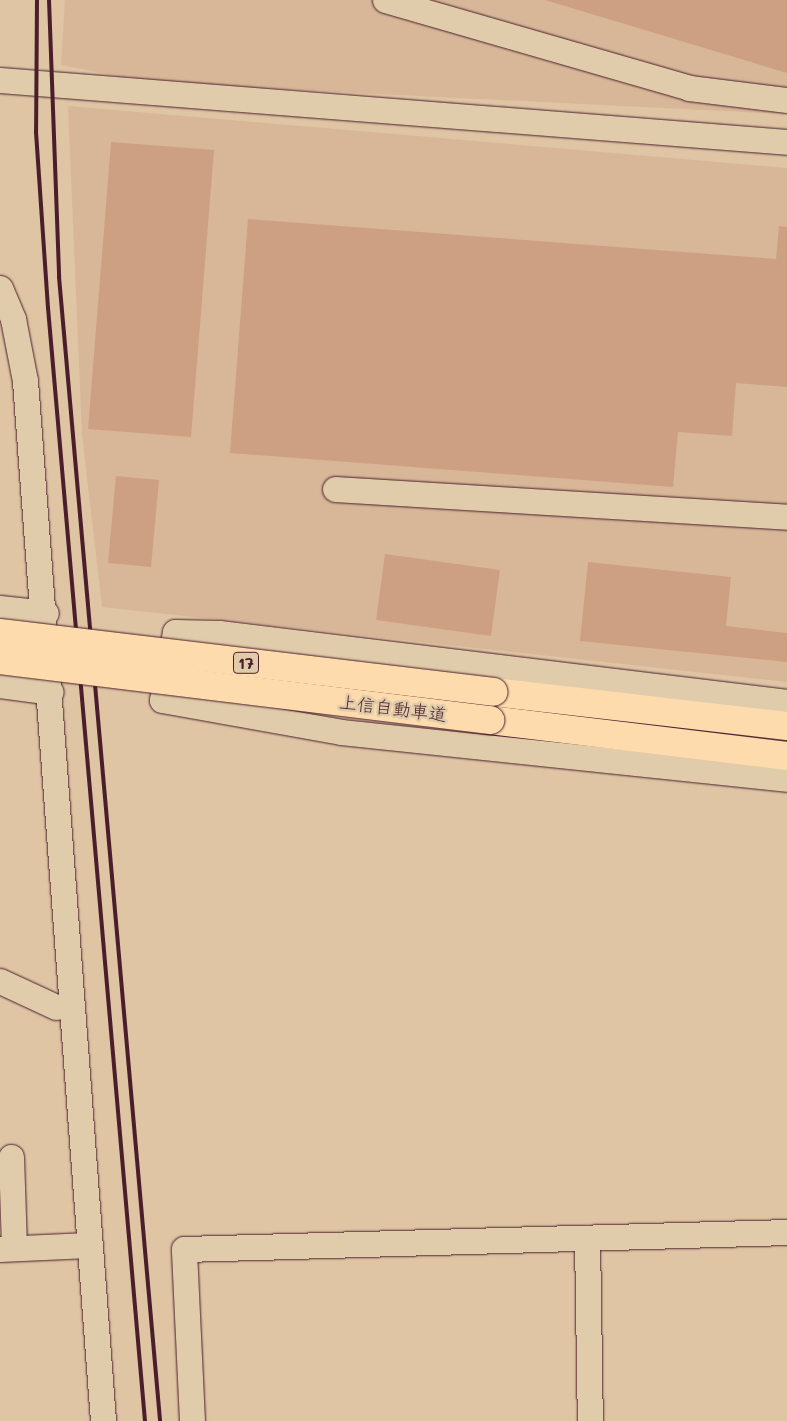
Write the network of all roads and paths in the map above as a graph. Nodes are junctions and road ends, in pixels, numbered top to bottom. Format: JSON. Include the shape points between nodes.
{"nodes":[{"id":1,"x":385,"y":0,"type":"edge"},
{"id":2,"x":0,"y":80,"type":"edge"},
{"id":3,"x":787,"y":100,"type":"edge"},
{"id":4,"x":787,"y":142,"type":"edge"},
{"id":5,"x":0,"y":288,"type":"edge"},
{"id":6,"x":335,"y":489,"type":"dead end"},
{"id":7,"x":787,"y":517,"type":"edge"},
{"id":8,"x":0,"y":608,"type":"edge"},
{"id":9,"x":46,"y":613,"type":"junction"},
{"id":10,"x":0,"y":633,"type":"edge"},
{"id":11,"x":0,"y":660,"type":"edge"},
{"id":12,"x":0,"y":685,"type":"edge"},
{"id":13,"x":51,"y":692,"type":"junction"},
{"id":14,"x":787,"y":702,"type":"edge"},
{"id":15,"x":787,"y":726,"type":"edge"},
{"id":16,"x":787,"y":756,"type":"edge"},
{"id":17,"x":787,"y":779,"type":"edge"},
{"id":18,"x":0,"y":981,"type":"edge"},
{"id":19,"x":56,"y":1007,"type":"dead end"},
{"id":20,"x":10,"y":1157,"type":"dead end"},
{"id":21,"x":787,"y":1232,"type":"edge"},
{"id":22,"x":587,"y":1238,"type":"junction"},
{"id":23,"x":88,"y":1245,"type":"junction"},
{"id":24,"x":7,"y":1248,"type":"edge"},
{"id":25,"x":103,"y":1421,"type":"edge"},
{"id":26,"x":192,"y":1421,"type":"edge"},
{"id":27,"x":590,"y":1421,"type":"edge"}],
"edges":[{"from":1,"to":3,"type":"street","via":[[689,88]]},
{"from":2,"to":4,"type":"street"},
{"from":5,"to":9,"type":"street","via":[[13,319],[25,381]]},
{"from":6,"to":7,"type":"street"},
{"from":8,"to":9,"type":"street"},
{"from":9,"to":13,"type":"street"},
{"from":10,"to":15,"type":"highway","name":"上信自動車道","number":"17","bridge":true},
{"from":11,"to":16,"type":"highway","name":"上信自動車道","number":"17","bridge":true},
{"from":12,"to":13,"type":"street"},
{"from":13,"to":23,"type":"street"},
{"from":14,"to":17,"type":"street","via":[[219,633],[175,632],[162,700],[341,732]]},
{"from":18,"to":19,"type":"street"},
{"from":20,"to":24,"type":"street"},
{"from":21,"to":22,"type":"street"},
{"from":22,"to":26,"type":"street","via":[[184,1249]]},
{"from":22,"to":27,"type":"street"},
{"from":23,"to":24,"type":"street"},
{"from":23,"to":25,"type":"street"}]}
